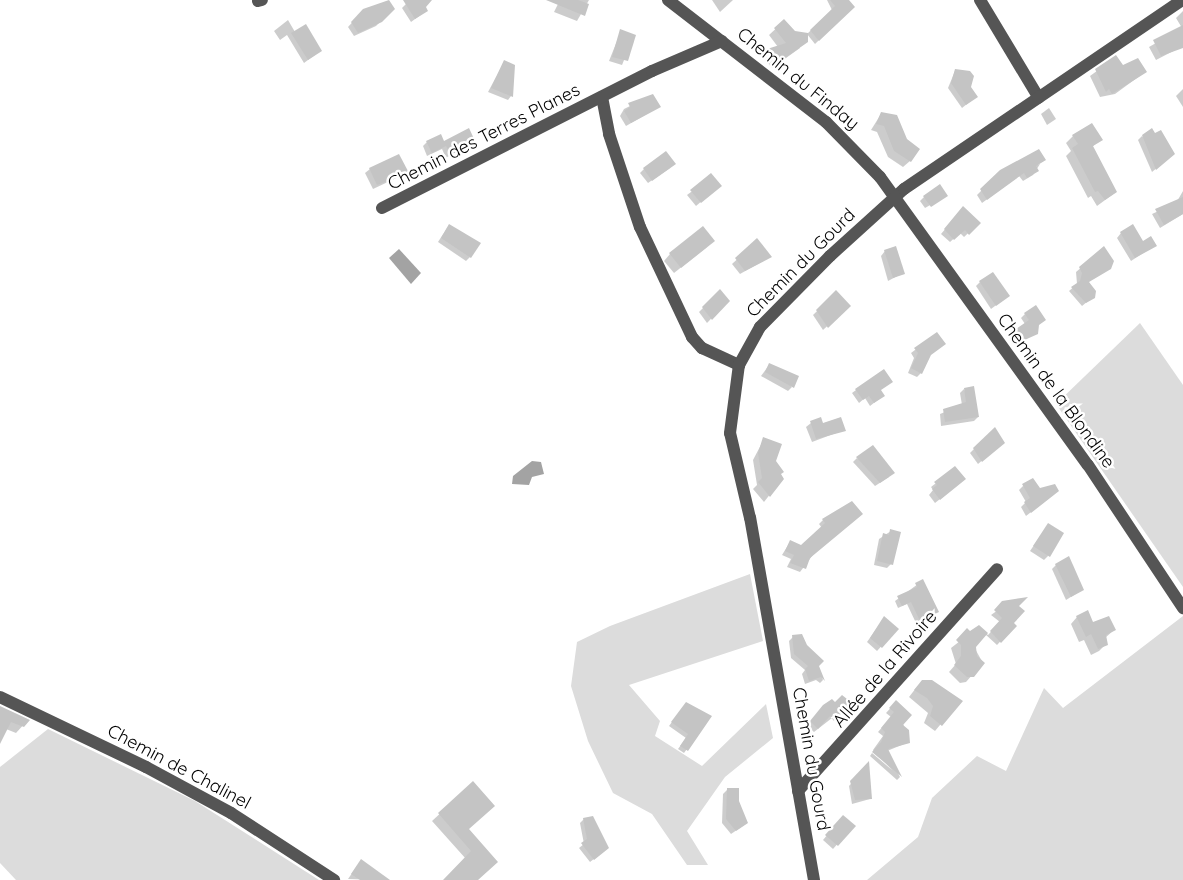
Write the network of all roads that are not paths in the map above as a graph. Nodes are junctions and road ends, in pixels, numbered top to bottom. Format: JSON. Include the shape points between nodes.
{"nodes":[{"id":1,"x":668,"y":0,"type":"edge"},
{"id":2,"x":980,"y":0,"type":"edge"},
{"id":3,"x":1182,"y":0,"type":"edge"},
{"id":4,"x":722,"y":41,"type":"junction"},
{"id":5,"x":602,"y":97,"type":"junction"},
{"id":6,"x":1039,"y":98,"type":"junction"},
{"id":7,"x":896,"y":196,"type":"junction"},
{"id":8,"x":382,"y":208,"type":"dead end"},
{"id":9,"x":739,"y":364,"type":"junction"},
{"id":10,"x":997,"y":569,"type":"dead end"},
{"id":11,"x":1183,"y":608,"type":"edge"},
{"id":12,"x":0,"y":697,"type":"edge"},
{"id":13,"x":798,"y":791,"type":"junction"},
{"id":14,"x":334,"y":880,"type":"edge"},
{"id":15,"x":814,"y":880,"type":"edge"}],
"edges":[{"from":1,"to":4,"type":"street","name":"Chemin du Finday"},
{"from":2,"to":6,"type":"street"},
{"from":3,"to":6,"type":"street","name":"Chemin du Gourd"},
{"from":4,"to":5,"type":"street","name":"Chemin des Terres Planes"},
{"from":4,"to":7,"type":"street","name":"Chemin du Finday","via":[[846,140]]},
{"from":5,"to":8,"type":"street","name":"Chemin des Terres Planes"},
{"from":5,"to":9,"type":"street","name":"Chemin des Terres Planes","via":[[609,134],[640,227],[692,337],[702,348]]},
{"from":6,"to":7,"type":"street","name":"Chemin du Gourd"},
{"from":7,"to":9,"type":"street","name":"Chemin du Gourd","via":[[760,327]]},
{"from":7,"to":11,"type":"street","name":"Chemin de la Blondine","via":[[1088,465]]},
{"from":9,"to":13,"type":"street","name":"Chemin du Gourd","via":[[730,433],[750,518]]},
{"from":10,"to":13,"type":"street","name":"Allée de la Rivoire"},
{"from":12,"to":14,"type":"street","name":"Chemin de Chalinel","via":[[231,813]]},
{"from":13,"to":15,"type":"street","name":"Chemin du Gourd"}]}
